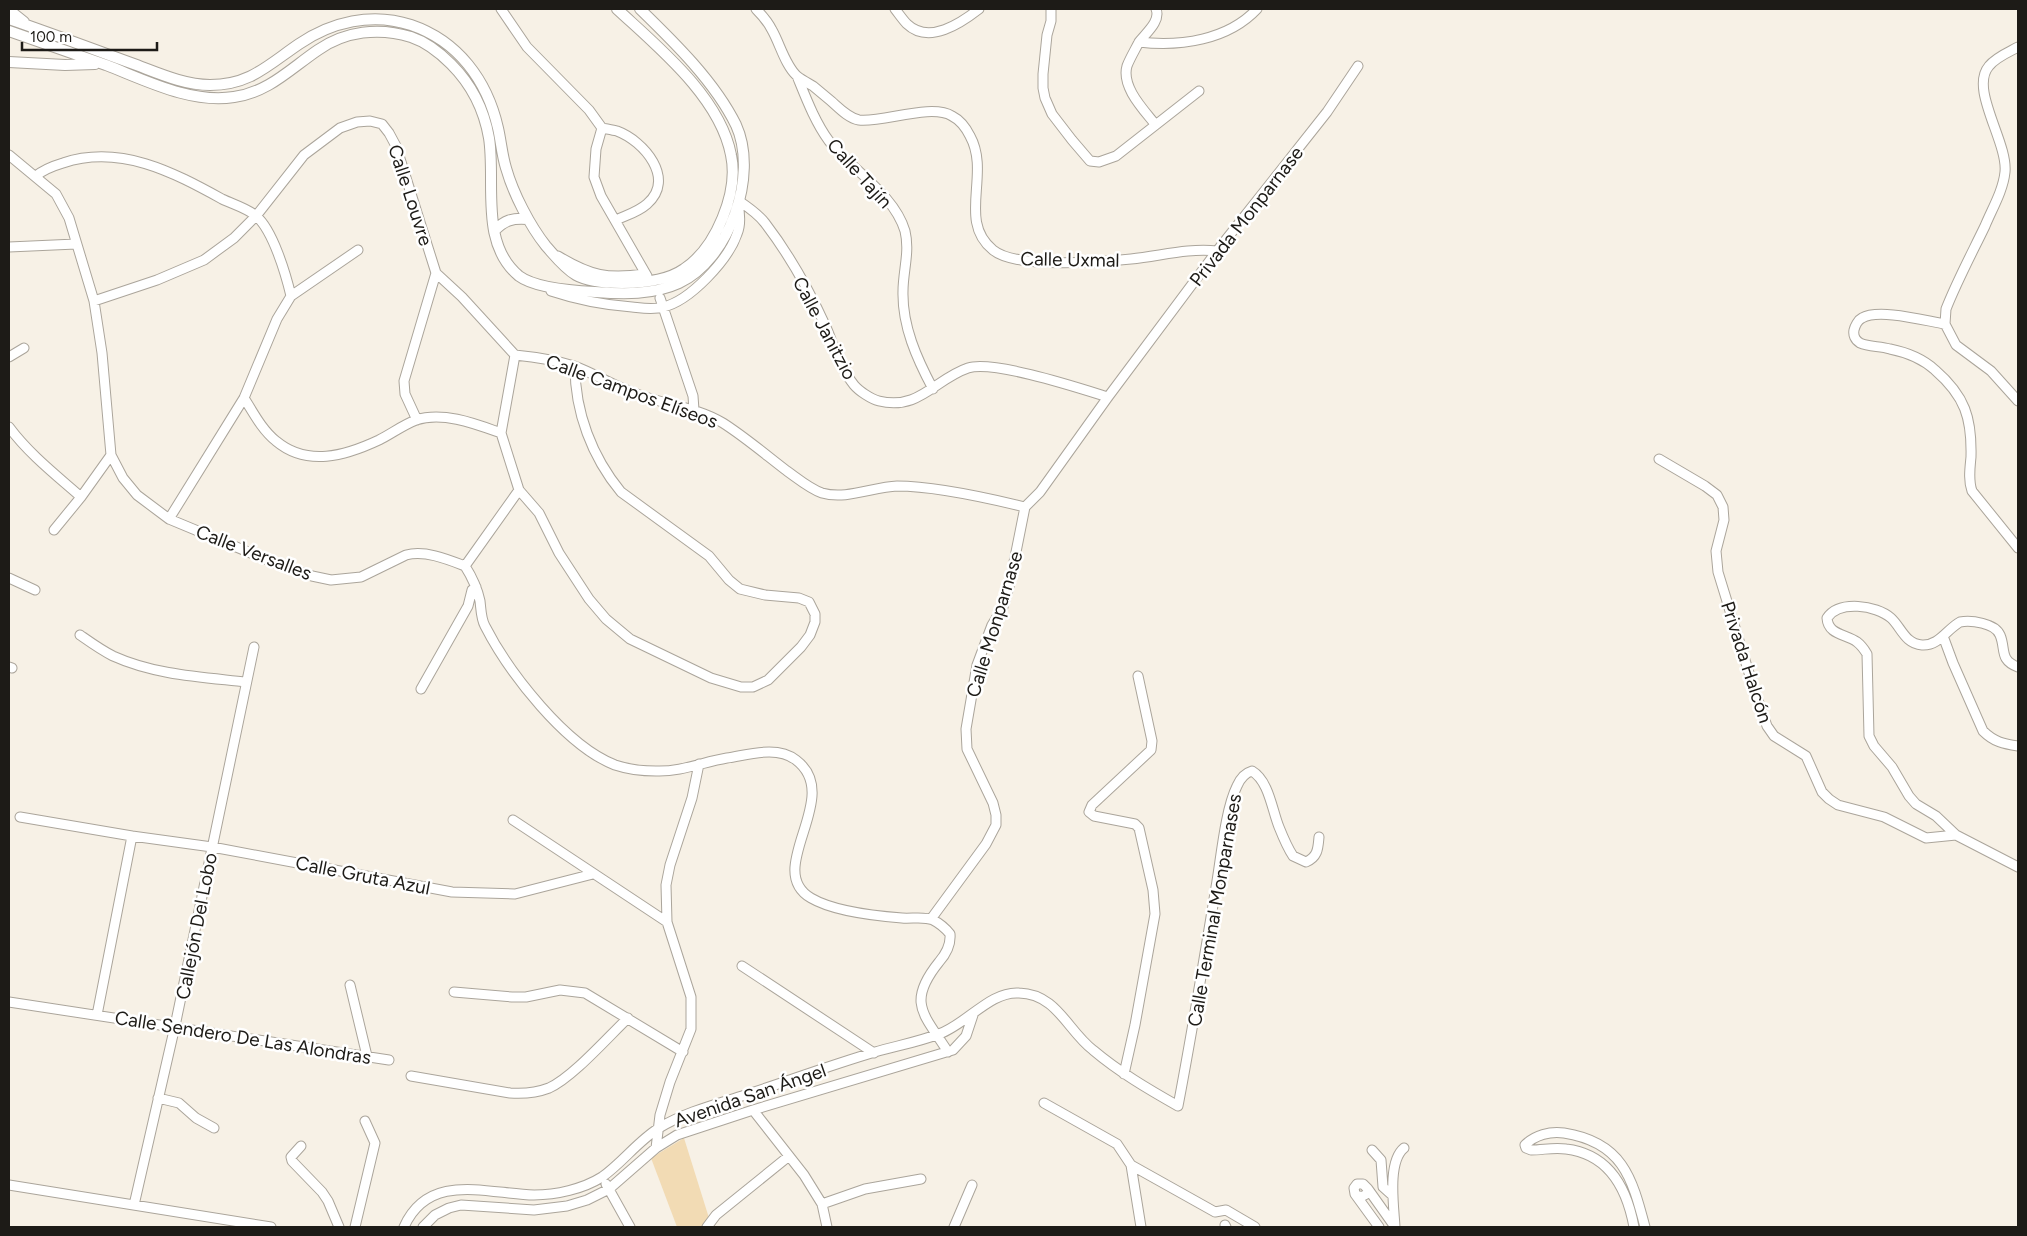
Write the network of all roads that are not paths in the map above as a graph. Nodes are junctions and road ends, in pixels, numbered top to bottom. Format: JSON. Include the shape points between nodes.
{"nodes":[{"id":1,"x":500,"y":9,"type":"edge"},
{"id":2,"x":617,"y":9,"type":"edge"},
{"id":3,"x":756,"y":9,"type":"edge"},
{"id":4,"x":895,"y":9,"type":"edge"},
{"id":5,"x":979,"y":9,"type":"edge"},
{"id":6,"x":1051,"y":9,"type":"edge"},
{"id":7,"x":1156,"y":9,"type":"edge"},
{"id":8,"x":1257,"y":9,"type":"edge"},
{"id":9,"x":9,"y":10,"type":"edge"},
{"id":10,"x":643,"y":11,"type":"edge"},
{"id":11,"x":9,"y":20,"type":"edge"},
{"id":12,"x":633,"y":24,"type":"junction"},
{"id":13,"x":656,"y":25,"type":"junction"},
{"id":14,"x":31,"y":27,"type":"junction"},
{"id":15,"x":9,"y":31,"type":"edge"},
{"id":16,"x":644,"y":35,"type":"junction"},
{"id":17,"x":1139,"y":42,"type":"junction"},
{"id":18,"x":2018,"y":47,"type":"edge"},
{"id":19,"x":9,"y":62,"type":"edge"},
{"id":20,"x":102,"y":64,"type":"junction"},
{"id":21,"x":1358,"y":66,"type":"dead end"},
{"id":22,"x":797,"y":76,"type":"junction"},
{"id":23,"x":1199,"y":91,"type":"dead end"},
{"id":24,"x":1156,"y":124,"type":"junction"},
{"id":25,"x":602,"y":128,"type":"junction"},
{"id":26,"x":9,"y":155,"type":"edge"},
{"id":27,"x":36,"y":176,"type":"junction"},
{"id":28,"x":739,"y":203,"type":"junction"},
{"id":29,"x":256,"y":216,"type":"junction"},
{"id":30,"x":527,"y":219,"type":"junction"},
{"id":31,"x":616,"y":220,"type":"junction"},
{"id":32,"x":494,"y":230,"type":"junction"},
{"id":33,"x":76,"y":244,"type":"junction"},
{"id":34,"x":9,"y":247,"type":"edge"},
{"id":35,"x":358,"y":250,"type":"dead end"},
{"id":36,"x":1217,"y":251,"type":"junction"},
{"id":37,"x":552,"y":253,"type":"junction"},
{"id":38,"x":436,"y":273,"type":"junction"},
{"id":39,"x":532,"y":283,"type":"junction"},
{"id":40,"x":291,"y":296,"type":"junction"},
{"id":41,"x":660,"y":298,"type":"dead end"},
{"id":42,"x":94,"y":301,"type":"junction"},
{"id":43,"x":664,"y":307,"type":"junction"},
{"id":44,"x":1945,"y":324,"type":"junction"},
{"id":45,"x":24,"y":348,"type":"dead end"},
{"id":46,"x":515,"y":355,"type":"junction"},
{"id":47,"x":9,"y":357,"type":"edge"},
{"id":48,"x":575,"y":367,"type":"junction"},
{"id":49,"x":933,"y":389,"type":"junction"},
{"id":50,"x":1108,"y":397,"type":"junction"},
{"id":51,"x":244,"y":398,"type":"junction"},
{"id":52,"x":2018,"y":401,"type":"edge"},
{"id":53,"x":694,"y":410,"type":"junction"},
{"id":54,"x":416,"y":420,"type":"junction"},
{"id":55,"x":9,"y":427,"type":"edge"},
{"id":56,"x":501,"y":433,"type":"junction"},
{"id":57,"x":13,"y":440,"type":"edge"},
{"id":58,"x":111,"y":455,"type":"junction"},
{"id":59,"x":1659,"y":459,"type":"dead end"},
{"id":60,"x":519,"y":490,"type":"junction"},
{"id":61,"x":81,"y":497,"type":"junction"},
{"id":62,"x":1024,"y":507,"type":"junction"},
{"id":63,"x":169,"y":519,"type":"junction"},
{"id":64,"x":54,"y":530,"type":"dead end"},
{"id":65,"x":2018,"y":548,"type":"edge"},
{"id":66,"x":465,"y":566,"type":"junction"},
{"id":67,"x":9,"y":578,"type":"edge"},
{"id":68,"x":476,"y":587,"type":"junction"},
{"id":69,"x":35,"y":590,"type":"dead end"},
{"id":70,"x":80,"y":635,"type":"dead end"},
{"id":71,"x":1943,"y":636,"type":"junction"},
{"id":72,"x":254,"y":647,"type":"dead end"},
{"id":73,"x":2018,"y":667,"type":"edge"},
{"id":74,"x":1138,"y":676,"type":"dead end"},
{"id":75,"x":246,"y":682,"type":"junction"},
{"id":76,"x":421,"y":688,"type":"dead end"},
{"id":77,"x":2018,"y":746,"type":"edge"},
{"id":78,"x":699,"y":764,"type":"junction"},
{"id":79,"x":20,"y":817,"type":"dead end"},
{"id":80,"x":513,"y":820,"type":"dead end"},
{"id":81,"x":1956,"y":835,"type":"junction"},
{"id":82,"x":132,"y":836,"type":"junction"},
{"id":83,"x":1319,"y":837,"type":"dead end"},
{"id":84,"x":212,"y":847,"type":"junction"},
{"id":85,"x":2018,"y":867,"type":"edge"},
{"id":86,"x":593,"y":874,"type":"junction"},
{"id":87,"x":931,"y":919,"type":"junction"},
{"id":88,"x":667,"y":922,"type":"junction"},
{"id":89,"x":742,"y":966,"type":"dead end"},
{"id":90,"x":350,"y":985,"type":"dead end"},
{"id":91,"x":454,"y":992,"type":"dead end"},
{"id":92,"x":9,"y":1002,"type":"edge"},
{"id":93,"x":98,"y":1015,"type":"junction"},
{"id":94,"x":973,"y":1015,"type":"junction"},
{"id":95,"x":628,"y":1018,"type":"junction"},
{"id":96,"x":176,"y":1026,"type":"junction"},
{"id":97,"x":937,"y":1035,"type":"junction"},
{"id":98,"x":683,"y":1052,"type":"junction"},
{"id":99,"x":948,"y":1052,"type":"junction"},
{"id":100,"x":874,"y":1053,"type":"junction"},
{"id":101,"x":367,"y":1056,"type":"junction"},
{"id":102,"x":389,"y":1060,"type":"dead end"},
{"id":103,"x":1124,"y":1074,"type":"junction"},
{"id":104,"x":411,"y":1076,"type":"dead end"},
{"id":105,"x":158,"y":1098,"type":"junction"},
{"id":106,"x":1044,"y":1103,"type":"dead end"},
{"id":107,"x":1178,"y":1106,"type":"joint"},
{"id":108,"x":754,"y":1110,"type":"junction"},
{"id":109,"x":365,"y":1121,"type":"dead end"},
{"id":110,"x":214,"y":1128,"type":"dead end"},
{"id":111,"x":658,"y":1128,"type":"junction"},
{"id":112,"x":301,"y":1146,"type":"dead end"},
{"id":113,"x":656,"y":1148,"type":"junction"},
{"id":114,"x":1404,"y":1148,"type":"dead end"},
{"id":115,"x":1372,"y":1150,"type":"dead end"},
{"id":116,"x":789,"y":1156,"type":"junction"},
{"id":117,"x":1131,"y":1165,"type":"junction"},
{"id":118,"x":601,"y":1178,"type":"junction"},
{"id":119,"x":921,"y":1179,"type":"dead end"},
{"id":120,"x":9,"y":1185,"type":"edge"},
{"id":121,"x":972,"y":1185,"type":"dead end"},
{"id":122,"x":609,"y":1189,"type":"junction"},
{"id":123,"x":1394,"y":1196,"type":"junction"},
{"id":124,"x":822,"y":1204,"type":"junction"},
{"id":125,"x":134,"y":1205,"type":"junction"},
{"id":126,"x":271,"y":1227,"type":"edge"},
{"id":127,"x":339,"y":1227,"type":"edge"},
{"id":128,"x":356,"y":1227,"type":"edge"},
{"id":129,"x":404,"y":1227,"type":"edge"},
{"id":130,"x":423,"y":1227,"type":"edge"},
{"id":131,"x":630,"y":1227,"type":"edge"},
{"id":132,"x":706,"y":1227,"type":"edge"},
{"id":133,"x":828,"y":1227,"type":"edge"},
{"id":134,"x":954,"y":1227,"type":"edge"},
{"id":135,"x":1140,"y":1227,"type":"edge"},
{"id":136,"x":1255,"y":1227,"type":"edge"},
{"id":137,"x":1379,"y":1227,"type":"edge"},
{"id":138,"x":1396,"y":1227,"type":"edge"},
{"id":139,"x":1634,"y":1227,"type":"edge"},
{"id":140,"x":1645,"y":1227,"type":"edge"}],
"edges":[{"from":1,"to":25,"type":"street","via":[[527,48],[590,110]]},
{"from":2,"to":12,"type":"street"},
{"from":3,"to":22,"type":"street","name":"Calle Uxmal","via":[[772,29]]},
{"from":4,"to":5,"type":"street","via":[[908,25],[920,32],[934,33],[965,20]]},
{"from":6,"to":24,"type":"street","via":[[1043,88],[1052,114],[1083,154],[1090,160],[1107,161]]},
{"from":7,"to":17,"type":"street","via":[[1155,21]]},
{"from":8,"to":17,"type":"street","via":[[1239,24],[1215,35],[1186,43]]},
{"from":9,"to":14,"type":"street"},
{"from":10,"to":12,"type":"street"},
{"from":10,"to":13,"type":"street"},
{"from":11,"to":14,"type":"street"},
{"from":12,"to":16,"type":"street"},
{"from":13,"to":16,"type":"street"},
{"from":13,"to":28,"type":"street","via":[[699,70],[737,128],[743,163]]},
{"from":14,"to":30,"type":"street","via":[[162,74],[210,85],[249,78],[321,30],[334,25],[381,20],[424,30],[453,47],[486,91],[498,126],[506,171]]},
{"from":15,"to":20,"type":"street"},
{"from":16,"to":37,"type":"street","via":[[683,72],[715,112],[724,131],[733,167],[722,221],[709,244],[686,269],[653,281],[616,283],[586,279],[576,275]]},
{"from":17,"to":24,"type":"street","via":[[1126,75],[1135,97]]},
{"from":18,"to":44,"type":"street","via":[[1986,69],[1984,91],[2004,152],[2005,172],[1994,206],[1949,303]]},
{"from":19,"to":20,"type":"street"},
{"from":20,"to":32,"type":"street","via":[[188,94],[226,98],[270,85],[319,49],[351,35],[383,32],[415,39],[436,51],[458,70],[479,103],[490,145]]},
{"from":21,"to":36,"type":"street","name":"Privada Monparnase","via":[[1327,112]]},
{"from":22,"to":36,"type":"street","name":"Calle Uxmal","via":[[850,117],[859,120],[939,113],[951,115],[960,122],[974,142],[978,156],[977,229],[994,251],[1008,257],[1024,261],[1092,261],[1196,249]]},
{"from":22,"to":49,"type":"street","name":"Calle Tajín","via":[[830,141],[876,187],[904,230],[907,247],[903,291],[905,318],[920,365]]},
{"from":23,"to":24,"type":"street"},
{"from":25,"to":31,"type":"street","via":[[596,149],[594,177]]},
{"from":25,"to":31,"type":"street","via":[[634,141],[658,171],[658,186],[648,204]]},
{"from":26,"to":27,"type":"street","name":"Calle Versalles"},
{"from":27,"to":29,"type":"street","via":[[44,170],[84,158],[125,157],[182,178]]},
{"from":27,"to":33,"type":"street","name":"Calle Versalles","via":[[56,194],[69,218]]},
{"from":28,"to":39,"type":"street","via":[[726,237],[706,265],[682,282],[653,291],[604,293]]},
{"from":28,"to":43,"type":"street","via":[[738,233],[716,269],[699,286]]},
{"from":28,"to":49,"type":"street","name":"Calle Janitzio","via":[[764,221],[783,250],[817,307],[854,386],[877,401],[892,403],[913,400]]},
{"from":29,"to":38,"type":"street","name":"Calle Louvre","via":[[304,155],[340,128],[357,122],[382,124],[396,146]]},
{"from":29,"to":40,"type":"street","via":[[282,263]]},
{"from":29,"to":42,"type":"street","name":"Calle Louvre","via":[[234,238],[204,260]]},
{"from":30,"to":32,"type":"street","via":[[509,219]]},
{"from":30,"to":37,"type":"street"},
{"from":31,"to":37,"type":"street","via":[[646,275],[613,277],[595,274],[581,270]]},
{"from":32,"to":39,"type":"street","via":[[498,248],[505,259],[519,276]]},
{"from":33,"to":34,"type":"street"},
{"from":33,"to":42,"type":"street","name":"Calle Versalles"},
{"from":35,"to":40,"type":"street"},
{"from":36,"to":50,"type":"street","name":"Privada Monparnase"},
{"from":38,"to":46,"type":"street","name":"Calle Louvre"},
{"from":38,"to":54,"type":"street","via":[[405,374],[405,394]]},
{"from":39,"to":43,"type":"street","via":[[572,298],[604,305]]},
{"from":40,"to":51,"type":"street","via":[[277,318]]},
{"from":41,"to":43,"type":"street"},
{"from":42,"to":58,"type":"street","name":"Calle Versalles"},
{"from":43,"to":53,"type":"street","via":[[693,396]]},
{"from":44,"to":52,"type":"street","via":[[1956,345],[1991,371]]},
{"from":44,"to":65,"type":"street","via":[[1877,314],[1862,318],[1853,334],[1860,343],[1890,348],[1923,362],[1959,394],[1972,434],[1972,491]]},
{"from":45,"to":47,"type":"street"},
{"from":46,"to":48,"type":"street","name":"Calle Campos Elíseos","via":[[549,359]]},
{"from":46,"to":56,"type":"street"},
{"from":48,"to":53,"type":"street","name":"Calle Campos Elíseos","via":[[635,394]]},
{"from":48,"to":60,"type":"street","via":[[577,401],[588,438],[610,479],[621,492],[709,556],[740,588],[809,602],[815,614],[810,634],[768,680],[753,687],[741,687],[711,678],[662,655],[630,639],[606,619],[576,581],[539,513]]},
{"from":49,"to":50,"type":"street","name":"Calle Janitzio","via":[[969,368],[979,367],[1040,377]]},
{"from":50,"to":62,"type":"street","via":[[1040,492]]},
{"from":51,"to":54,"type":"street","via":[[276,441],[308,457],[326,458],[354,450]]},
{"from":51,"to":63,"type":"street"},
{"from":53,"to":62,"type":"street","name":"Calle Campos Elíseos","via":[[722,423],[796,478],[821,492],[835,495],[900,486]]},
{"from":54,"to":56,"type":"street","via":[[452,419]]},
{"from":55,"to":57,"type":"street"},
{"from":56,"to":60,"type":"street"},
{"from":57,"to":61,"type":"street"},
{"from":58,"to":61,"type":"street"},
{"from":58,"to":63,"type":"street","name":"Calle Versalles","via":[[119,473],[137,494]]},
{"from":59,"to":81,"type":"street","name":"Privada Halcón","via":[[1705,486],[1717,496],[1723,507],[1724,520],[1716,551],[1718,572],[1753,686],[1767,726],[1774,736],[1806,756],[1822,792],[1838,805],[1884,817],[1926,838]]},
{"from":60,"to":66,"type":"street"},
{"from":61,"to":64,"type":"street"},
{"from":62,"to":87,"type":"street","name":"Calle Monparnase","via":[[1009,587],[977,665],[966,729],[967,748],[993,803],[996,825],[986,844]]},
{"from":63,"to":66,"type":"street","name":"Calle Versalles","via":[[282,566],[331,580],[361,577],[413,553]]},
{"from":66,"to":68,"type":"street"},
{"from":67,"to":69,"type":"street"},
{"from":68,"to":76,"type":"street"},
{"from":68,"to":78,"type":"street","via":[[484,625],[514,672],[570,735],[617,766],[656,771]]},
{"from":70,"to":75,"type":"street","via":[[112,655],[149,669]]},
{"from":71,"to":73,"type":"street","via":[[1966,620],[1990,626],[2000,635],[2002,652],[2009,662]]},
{"from":71,"to":77,"type":"street","via":[[1983,731],[1999,743]]},
{"from":71,"to":81,"type":"street","via":[[1930,644],[1920,645],[1905,638],[1892,619],[1864,608],[1836,609],[1828,618],[1831,629],[1855,640],[1867,654],[1869,736],[1874,746],[1916,804],[1946,824]]},
{"from":72,"to":75,"type":"street","name":"Callejón Del Lobo"},
{"from":74,"to":103,"type":"street","via":[[1152,741],[1151,750],[1092,805],[1089,812],[1094,816],[1135,824],[1139,828],[1154,890],[1155,914]]},
{"from":75,"to":84,"type":"street","name":"Callejón Del Lobo"},
{"from":78,"to":87,"type":"street","via":[[760,753],[791,756],[806,771],[813,795],[795,862],[802,891],[815,901],[856,911]]},
{"from":78,"to":88,"type":"street","via":[[692,798],[670,865],[666,885]]},
{"from":79,"to":82,"type":"street","name":"Calle Gruta Azul"},
{"from":80,"to":86,"type":"street"},
{"from":81,"to":85,"type":"street"},
{"from":82,"to":84,"type":"street","name":"Calle Gruta Azul"},
{"from":82,"to":93,"type":"street"},
{"from":83,"to":107,"type":"street","name":"Calle Terminal Monparnases","via":[[1314,859],[1306,862],[1292,856],[1261,780],[1252,771],[1242,777],[1236,786],[1226,827]]},
{"from":84,"to":86,"type":"street","name":"Calle Gruta Azul","via":[[469,894],[515,894]]},
{"from":84,"to":96,"type":"street","name":"Callejón Del Lobo"},
{"from":86,"to":88,"type":"street"},
{"from":87,"to":97,"type":"street","via":[[950,934],[944,956],[926,979],[920,994],[925,1015]]},
{"from":88,"to":98,"type":"street","via":[[691,997],[691,1029]]},
{"from":89,"to":100,"type":"street"},
{"from":90,"to":101,"type":"street"},
{"from":91,"to":95,"type":"street","via":[[512,997],[573,991],[596,998]]},
{"from":92,"to":93,"type":"street","name":"Calle Sendero De Las Alondras"},
{"from":93,"to":96,"type":"street","name":"Calle Sendero De Las Alondras"},
{"from":94,"to":97,"type":"street","name":"Avenida San Ángel"},
{"from":94,"to":99,"type":"street","name":"Avenida San Ángel","via":[[966,1036]]},
{"from":94,"to":103,"type":"street","name":"Avenida San Ángel","via":[[1000,995],[1020,992],[1038,997],[1054,1005],[1085,1044]]},
{"from":95,"to":98,"type":"street"},
{"from":95,"to":104,"type":"street","via":[[564,1079],[540,1091],[510,1093]]},
{"from":96,"to":101,"type":"street","name":"Calle Sendero De Las Alondras"},
{"from":96,"to":105,"type":"street","name":"Callejón Del Lobo"},
{"from":97,"to":99,"type":"street"},
{"from":97,"to":100,"type":"street","name":"Avenida San Ángel"},
{"from":98,"to":111,"type":"street","via":[[670,1082]]},
{"from":99,"to":108,"type":"street","name":"Avenida San Ángel"},
{"from":100,"to":111,"type":"street","name":"Avenida San Ángel","via":[[703,1109]]},
{"from":101,"to":102,"type":"street","name":"Calle Sendero De Las Alondras"},
{"from":103,"to":107,"type":"street","name":"Avenida San Ángel"},
{"from":105,"to":110,"type":"street","via":[[179,1103]]},
{"from":105,"to":125,"type":"street","name":"Callejón Del Lobo"},
{"from":106,"to":117,"type":"street","via":[[1117,1144]]},
{"from":108,"to":113,"type":"street","name":"Avenida San Ángel","via":[[677,1135]]},
{"from":108,"to":116,"type":"street"},
{"from":109,"to":128,"type":"street","via":[[375,1143]]},
{"from":111,"to":113,"type":"street"},
{"from":111,"to":118,"type":"street","name":"Avenida San Ángel"},
{"from":112,"to":127,"type":"street","via":[[293,1153],[292,1161],[322,1192]]},
{"from":113,"to":122,"type":"street","name":"Avenida San Ángel"},
{"from":114,"to":123,"type":"street","via":[[1399,1152],[1395,1166]]},
{"from":115,"to":123,"type":"street","via":[[1380,1158],[1383,1188]]},
{"from":116,"to":124,"type":"street"},
{"from":116,"to":132,"type":"street","via":[[716,1215]]},
{"from":117,"to":135,"type":"street"},
{"from":117,"to":136,"type":"street","via":[[1215,1212],[1226,1210]]},
{"from":118,"to":122,"type":"street"},
{"from":118,"to":129,"type":"street","name":"Avenida San Ángel","via":[[573,1189],[542,1194],[474,1189],[449,1191],[423,1203]]},
{"from":119,"to":124,"type":"street","via":[[865,1190]]},
{"from":120,"to":125,"type":"street"},
{"from":121,"to":134,"type":"street"},
{"from":122,"to":130,"type":"street","name":"Avenida San Ángel","via":[[587,1200],[548,1210],[461,1205],[435,1215]]},
{"from":122,"to":131,"type":"street"},
{"from":123,"to":138,"type":"street"},
{"from":124,"to":133,"type":"street"},
{"from":125,"to":126,"type":"street"},
{"from":137,"to":138,"type":"street","via":[[1359,1196],[1367,1193],[1368,1189]]},
{"from":139,"to":140,"type":"street","via":[[1619,1182],[1599,1160],[1567,1149],[1531,1150],[1525,1145],[1543,1134],[1560,1133],[1602,1145],[1629,1175]]}]}
